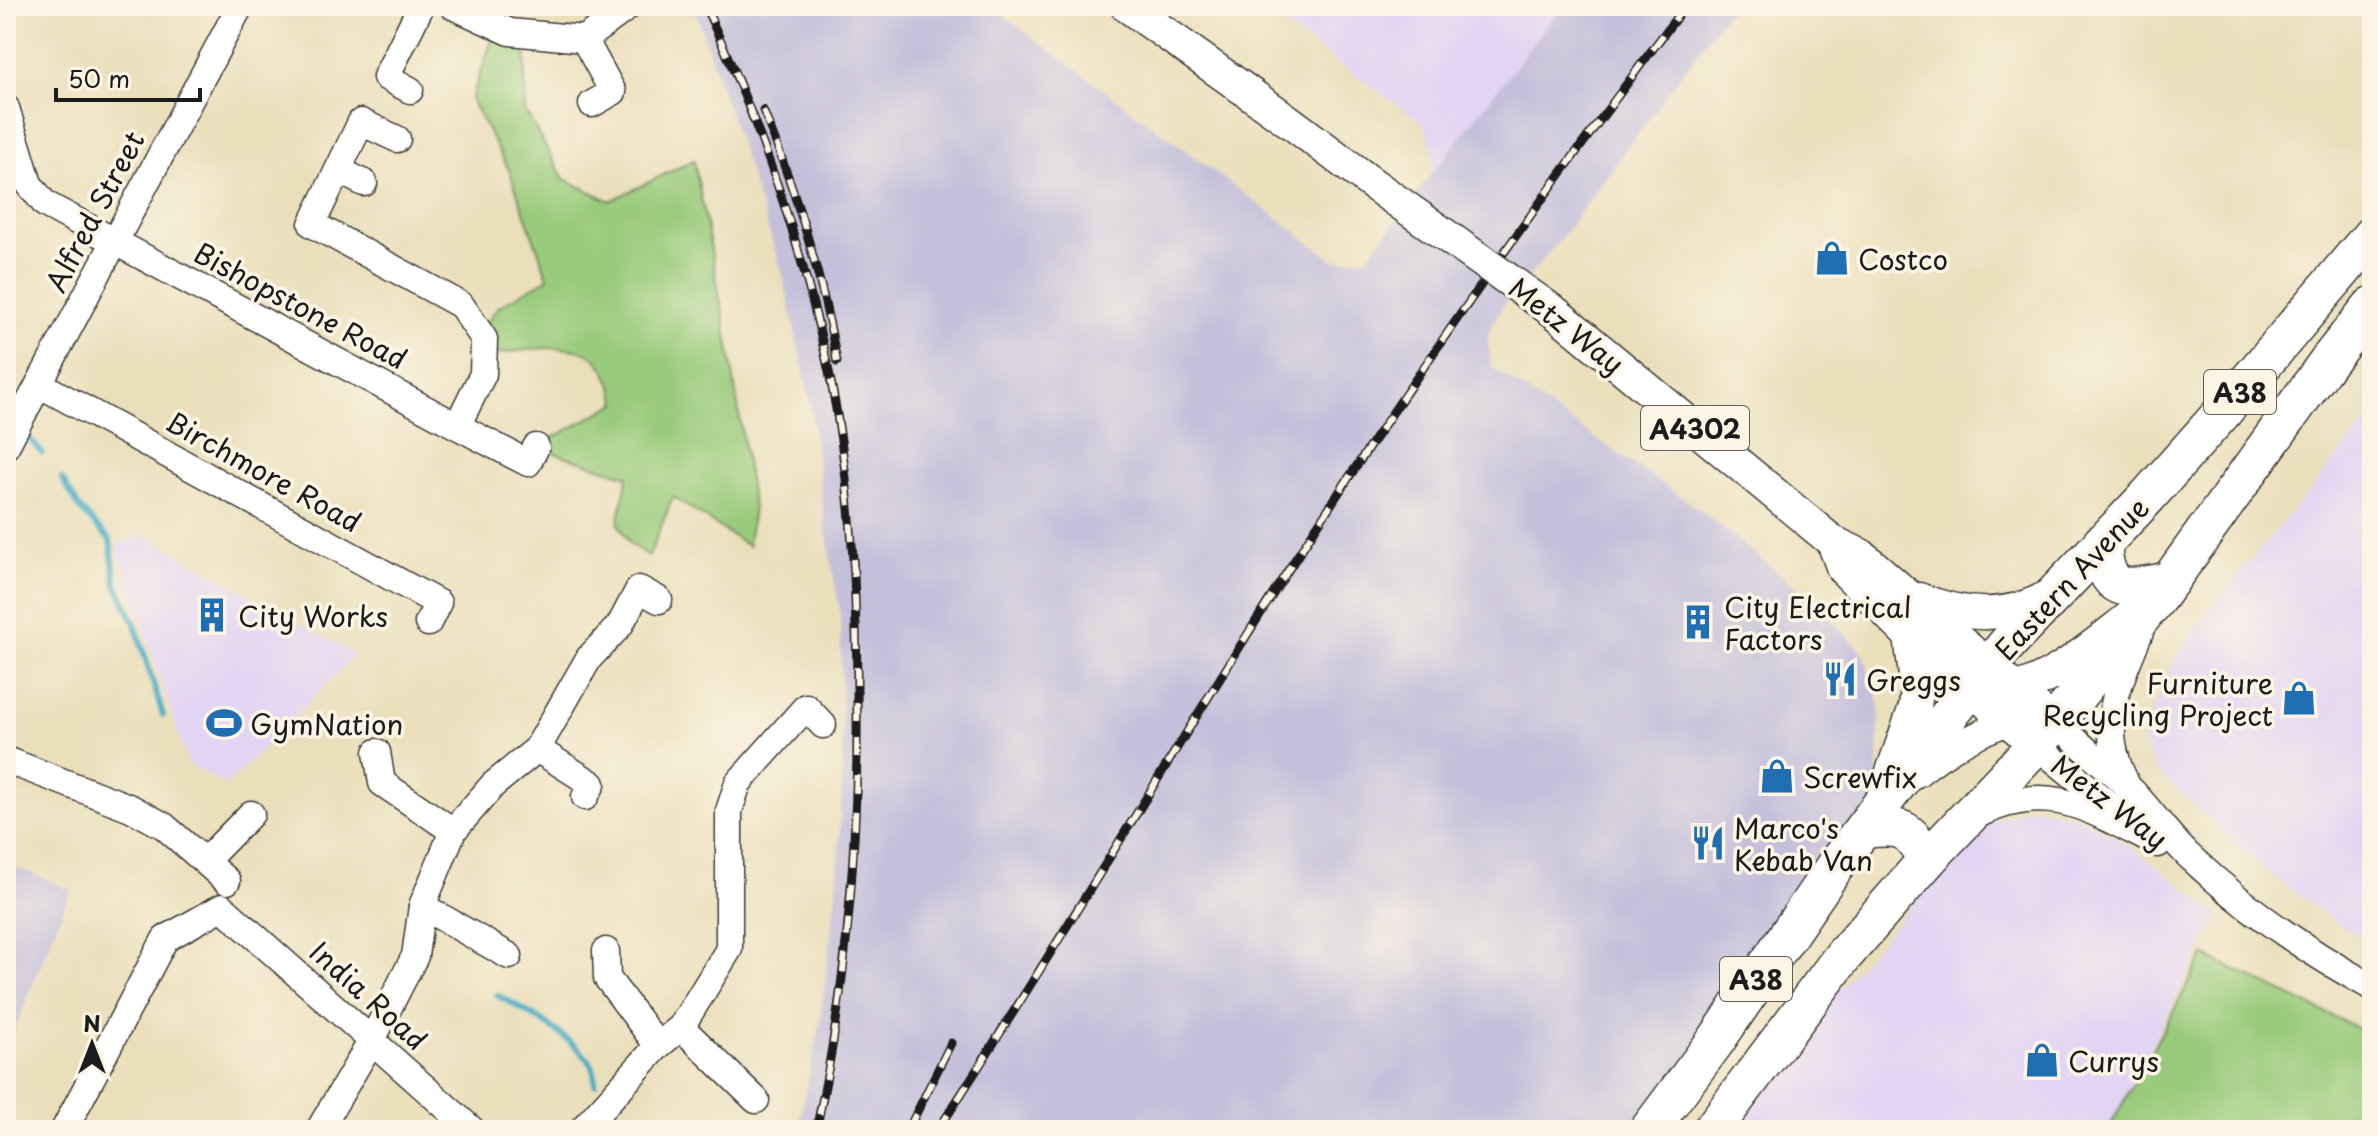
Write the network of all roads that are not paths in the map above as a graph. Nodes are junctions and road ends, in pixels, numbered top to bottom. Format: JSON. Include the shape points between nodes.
{"nodes":[{"id":1,"x":240,"y":6,"type":"edge"},
{"id":2,"x":421,"y":6,"type":"edge"},
{"id":3,"x":453,"y":6,"type":"edge"},
{"id":4,"x":629,"y":6,"type":"edge"},
{"id":5,"x":1127,"y":6,"type":"edge"},
{"id":6,"x":1157,"y":6,"type":"edge"},
{"id":7,"x":584,"y":39,"type":"junction"},
{"id":8,"x":410,"y":90,"type":"dead end"},
{"id":9,"x":592,"y":104,"type":"dead end"},
{"id":10,"x":6,"y":108,"type":"edge"},
{"id":11,"x":1290,"y":122,"type":"junction"},
{"id":12,"x":397,"y":139,"type":"dead end"},
{"id":13,"x":338,"y":170,"type":"junction"},
{"id":14,"x":364,"y":183,"type":"dead end"},
{"id":15,"x":2372,"y":235,"type":"edge"},
{"id":16,"x":114,"y":242,"type":"junction"},
{"id":17,"x":2372,"y":306,"type":"edge"},
{"id":18,"x":39,"y":384,"type":"junction"},
{"id":19,"x":457,"y":426,"type":"junction"},
{"id":20,"x":6,"y":446,"type":"edge"},
{"id":21,"x":536,"y":447,"type":"dead end"},
{"id":22,"x":1833,"y":542,"type":"junction"},
{"id":23,"x":2102,"y":543,"type":"junction"},
{"id":24,"x":2164,"y":589,"type":"junction"},
{"id":25,"x":1905,"y":593,"type":"junction"},
{"id":26,"x":2053,"y":593,"type":"junction"},
{"id":27,"x":659,"y":600,"type":"dead end"},
{"id":28,"x":428,"y":623,"type":"dead end"},
{"id":29,"x":1910,"y":636,"type":"junction"},
{"id":30,"x":1993,"y":682,"type":"junction"},
{"id":31,"x":807,"y":708,"type":"dead end"},
{"id":32,"x":2033,"y":731,"type":"junction"},
{"id":33,"x":537,"y":749,"type":"junction"},
{"id":34,"x":377,"y":752,"type":"dead end"},
{"id":35,"x":6,"y":760,"type":"edge"},
{"id":36,"x":2128,"y":787,"type":"junction"},
{"id":37,"x":585,"y":797,"type":"dead end"},
{"id":38,"x":251,"y":814,"type":"dead end"},
{"id":39,"x":1870,"y":820,"type":"junction"},
{"id":40,"x":1960,"y":825,"type":"junction"},
{"id":41,"x":453,"y":831,"type":"junction"},
{"id":42,"x":2158,"y":844,"type":"junction"},
{"id":43,"x":2187,"y":854,"type":"junction"},
{"id":44,"x":1927,"y":860,"type":"junction"},
{"id":45,"x":205,"y":861,"type":"junction"},
{"id":46,"x":225,"y":894,"type":"junction"},
{"id":47,"x":422,"y":906,"type":"junction"},
{"id":48,"x":606,"y":951,"type":"dead end"},
{"id":49,"x":509,"y":956,"type":"dead end"},
{"id":50,"x":2372,"y":987,"type":"edge"},
{"id":51,"x":681,"y":1027,"type":"junction"},
{"id":52,"x":372,"y":1040,"type":"junction"},
{"id":53,"x":658,"y":1046,"type":"junction"},
{"id":54,"x":756,"y":1100,"type":"dead end"},
{"id":55,"x":64,"y":1130,"type":"edge"},
{"id":56,"x":319,"y":1130,"type":"edge"},
{"id":57,"x":472,"y":1130,"type":"edge"},
{"id":58,"x":582,"y":1130,"type":"edge"},
{"id":59,"x":1649,"y":1130,"type":"edge"},
{"id":60,"x":1712,"y":1130,"type":"edge"}],
"edges":[{"from":1,"to":16,"type":"street","name":"Alfred Street"},
{"from":2,"to":8,"type":"street","via":[[386,77]]},
{"from":3,"to":7,"type":"street","via":[[510,32]]},
{"from":4,"to":7,"type":"street"},
{"from":5,"to":11,"type":"main road","name":"Metz Way","number":"A4302"},
{"from":6,"to":11,"type":"main road","name":"Metz Way","number":"A4302","via":[[1244,76]]},
{"from":7,"to":9,"type":"street","via":[[613,92]]},
{"from":10,"to":16,"type":"street","name":"Bishopstone Road","via":[[29,184],[45,204]]},
{"from":11,"to":22,"type":"main road","name":"Metz Way","number":"A4302","bridge":true,"via":[[1557,314]]},
{"from":12,"to":13,"type":"street","via":[[361,122]]},
{"from":13,"to":14,"type":"street"},
{"from":13,"to":19,"type":"street","via":[[312,224],[461,305],[484,339],[483,374]]},
{"from":15,"to":23,"type":"highway","name":"Eastern Avenue","number":"A38","via":[[2220,415]]},
{"from":16,"to":18,"type":"street","name":"Alfred Street"},
{"from":16,"to":19,"type":"street","name":"Bishopstone Road"},
{"from":17,"to":24,"type":"highway","number":"A38"},
{"from":18,"to":20,"type":"street","name":"Alfred Street"},
{"from":18,"to":28,"type":"street","name":"Birchmore Road","via":[[438,603]]},
{"from":19,"to":21,"type":"street","name":"Bishopstone Road","via":[[528,463]]},
{"from":22,"to":25,"type":"main road","name":"Metz Way","number":"A4302","via":[[1861,555]]},
{"from":22,"to":29,"type":"main road","name":"Metz Way","number":"A4302","via":[[1843,569]]},
{"from":23,"to":24,"type":"highway","via":[[2109,579]]},
{"from":23,"to":26,"type":"highway","name":"Eastern Avenue","number":"A38"},
{"from":24,"to":30,"type":"main road","via":[[2045,677]]},
{"from":24,"to":32,"type":"highway","number":"A38"},
{"from":24,"to":36,"type":"street","via":[[2136,641],[2112,708],[2111,744]]},
{"from":25,"to":26,"type":"main road","via":[[1939,607],[1984,615],[2022,608]]},
{"from":25,"to":30,"type":"main road","name":"Metz Way","number":"A4302"},
{"from":26,"to":30,"type":"highway","name":"Eastern Avenue","number":"A38"},
{"from":27,"to":33,"type":"street","via":[[639,589],[620,625],[589,658]]},
{"from":29,"to":30,"type":"main road","name":"Metz Way","number":"A4302"},
{"from":29,"to":39,"type":"main road","via":[[1915,707]]},
{"from":30,"to":32,"type":"main road","name":"Metz Way","number":"A4302"},
{"from":30,"to":32,"type":"main road","name":"Metz Way","number":"A4302"},
{"from":30,"to":39,"type":"highway","name":"Eastern Avenue","number":"A38"},
{"from":31,"to":51,"type":"street","via":[[738,783],[729,811],[729,949]]},
{"from":32,"to":36,"type":"street","name":"Metz Way"},
{"from":32,"to":39,"type":"street","via":[[1974,737],[1943,753]]},
{"from":32,"to":40,"type":"highway","number":"A38"},
{"from":32,"to":42,"type":"street","name":"Metz Way"},
{"from":33,"to":37,"type":"street","via":[[592,784]]},
{"from":33,"to":41,"type":"street","via":[[493,785]]},
{"from":34,"to":41,"type":"street","via":[[382,783]]},
{"from":35,"to":45,"type":"street","name":"India Road","via":[[131,808],[164,826]]},
{"from":36,"to":43,"type":"street","name":"Metz Way"},
{"from":38,"to":45,"type":"street"},
{"from":39,"to":44,"type":"highway","via":[[1903,828]]},
{"from":39,"to":59,"type":"highway","name":"Eastern Avenue","number":"A38"},
{"from":40,"to":42,"type":"street","via":[[1998,805],[2041,797],[2076,805]]},
{"from":40,"to":44,"type":"highway","number":"A38"},
{"from":41,"to":47,"type":"street"},
{"from":42,"to":43,"type":"street","name":"Metz Way"},
{"from":43,"to":50,"type":"street","name":"Metz Way","via":[[2310,951]]},
{"from":44,"to":60,"type":"highway","number":"A38","via":[[1843,956]]},
{"from":45,"to":46,"type":"street","name":"India Road"},
{"from":46,"to":52,"type":"street","name":"India Road"},
{"from":46,"to":55,"type":"street","via":[[165,939]]},
{"from":47,"to":49,"type":"street"},
{"from":47,"to":52,"type":"street","via":[[415,956]]},
{"from":48,"to":53,"type":"street","via":[[607,978]]},
{"from":51,"to":53,"type":"street"},
{"from":51,"to":54,"type":"street"},
{"from":52,"to":56,"type":"street"},
{"from":52,"to":57,"type":"street","name":"India Road"},
{"from":53,"to":58,"type":"street"}]}
